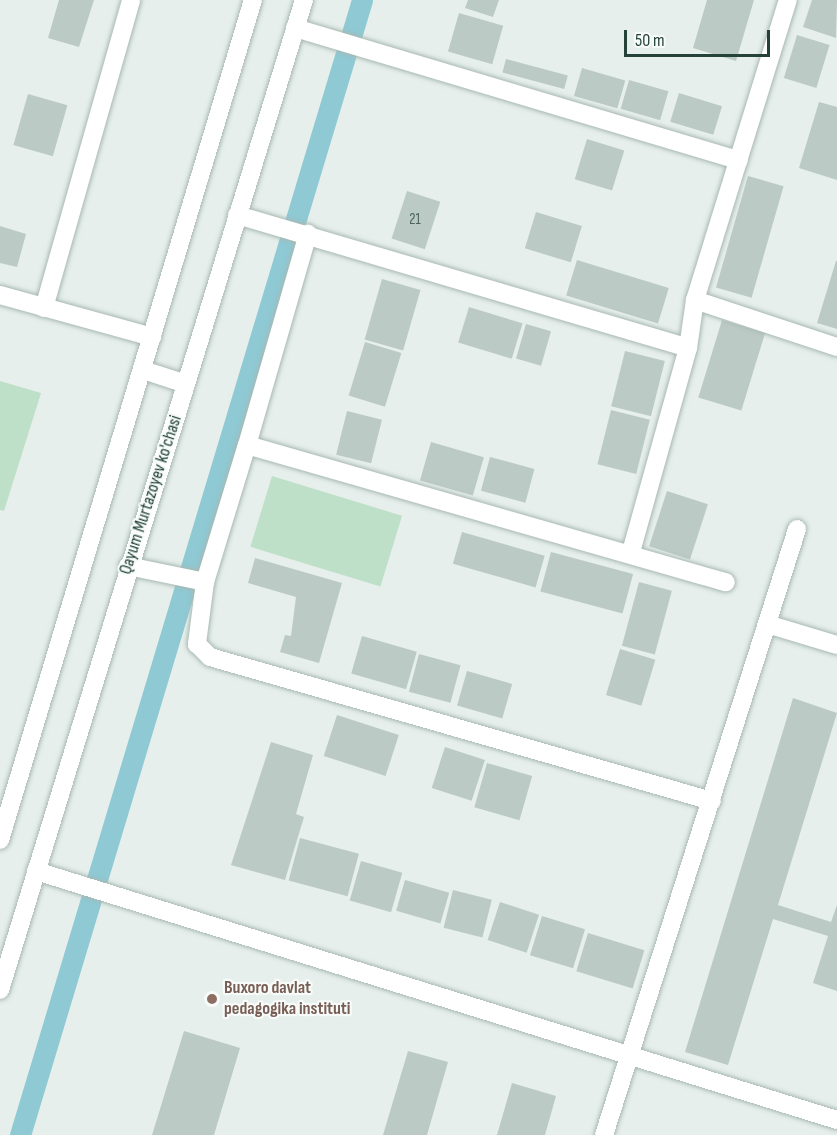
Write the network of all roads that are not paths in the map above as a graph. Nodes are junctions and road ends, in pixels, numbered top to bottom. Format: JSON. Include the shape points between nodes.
{"nodes":[{"id":1,"x":132,"y":0,"type":"edge"},
{"id":2,"x":253,"y":0,"type":"edge"},
{"id":3,"x":304,"y":0,"type":"edge"},
{"id":4,"x":788,"y":0,"type":"edge"},
{"id":5,"x":295,"y":28,"type":"junction"},
{"id":6,"x":739,"y":160,"type":"junction"},
{"id":7,"x":237,"y":215,"type":"junction"},
{"id":8,"x":303,"y":234,"type":"junction"},
{"id":9,"x":0,"y":295,"type":"edge"},
{"id":10,"x":695,"y":300,"type":"junction"},
{"id":11,"x":44,"y":308,"type":"junction"},
{"id":12,"x":152,"y":338,"type":"junction"},
{"id":13,"x":837,"y":347,"type":"edge"},
{"id":14,"x":688,"y":348,"type":"junction"},
{"id":15,"x":143,"y":370,"type":"junction"},
{"id":16,"x":186,"y":384,"type":"junction"},
{"id":17,"x":247,"y":445,"type":"junction"},
{"id":18,"x":797,"y":530,"type":"dead end"},
{"id":19,"x":631,"y":552,"type":"junction"},
{"id":20,"x":128,"y":566,"type":"junction"},
{"id":21,"x":199,"y":580,"type":"junction"},
{"id":22,"x":726,"y":582,"type":"dead end"},
{"id":23,"x":767,"y":624,"type":"junction"},
{"id":24,"x":837,"y":645,"type":"edge"},
{"id":25,"x":712,"y":801,"type":"junction"},
{"id":26,"x":0,"y":840,"type":"edge"},
{"id":27,"x":36,"y":871,"type":"junction"},
{"id":28,"x":0,"y":990,"type":"edge"},
{"id":29,"x":634,"y":1054,"type":"junction"},
{"id":30,"x":837,"y":1120,"type":"edge"},
{"id":31,"x":604,"y":1135,"type":"edge"}],
"edges":[{"from":1,"to":11,"type":"street"},
{"from":2,"to":12,"type":"street"},
{"from":3,"to":5,"type":"street","name":"Qayum Murtazoyev ko'chasi"},
{"from":4,"to":6,"type":"street"},
{"from":5,"to":6,"type":"street"},
{"from":5,"to":7,"type":"street","name":"Qayum Murtazoyev ko'chasi"},
{"from":6,"to":10,"type":"street"},
{"from":7,"to":8,"type":"street"},
{"from":7,"to":16,"type":"street","name":"Qayum Murtazoyev ko'chasi"},
{"from":8,"to":14,"type":"street"},
{"from":8,"to":17,"type":"street"},
{"from":9,"to":11,"type":"street"},
{"from":10,"to":13,"type":"street"},
{"from":10,"to":14,"type":"street"},
{"from":11,"to":12,"type":"street"},
{"from":12,"to":15,"type":"street"},
{"from":14,"to":19,"type":"street"},
{"from":15,"to":16,"type":"street"},
{"from":15,"to":26,"type":"street"},
{"from":16,"to":20,"type":"street","name":"Qayum Murtazoyev ko'chasi"},
{"from":17,"to":19,"type":"street"},
{"from":17,"to":21,"type":"street"},
{"from":18,"to":23,"type":"street"},
{"from":19,"to":22,"type":"street"},
{"from":20,"to":21,"type":"street","via":[[172,579]]},
{"from":20,"to":27,"type":"street","name":"Qayum Murtazoyev ko'chasi"},
{"from":21,"to":25,"type":"street","via":[[197,644],[210,657]]},
{"from":23,"to":24,"type":"street"},
{"from":23,"to":25,"type":"street"},
{"from":25,"to":29,"type":"street"},
{"from":27,"to":28,"type":"street","name":"Qayum Murtazoyev ko'chasi"},
{"from":27,"to":29,"type":"street"},
{"from":29,"to":30,"type":"street"},
{"from":29,"to":31,"type":"street"}]}
